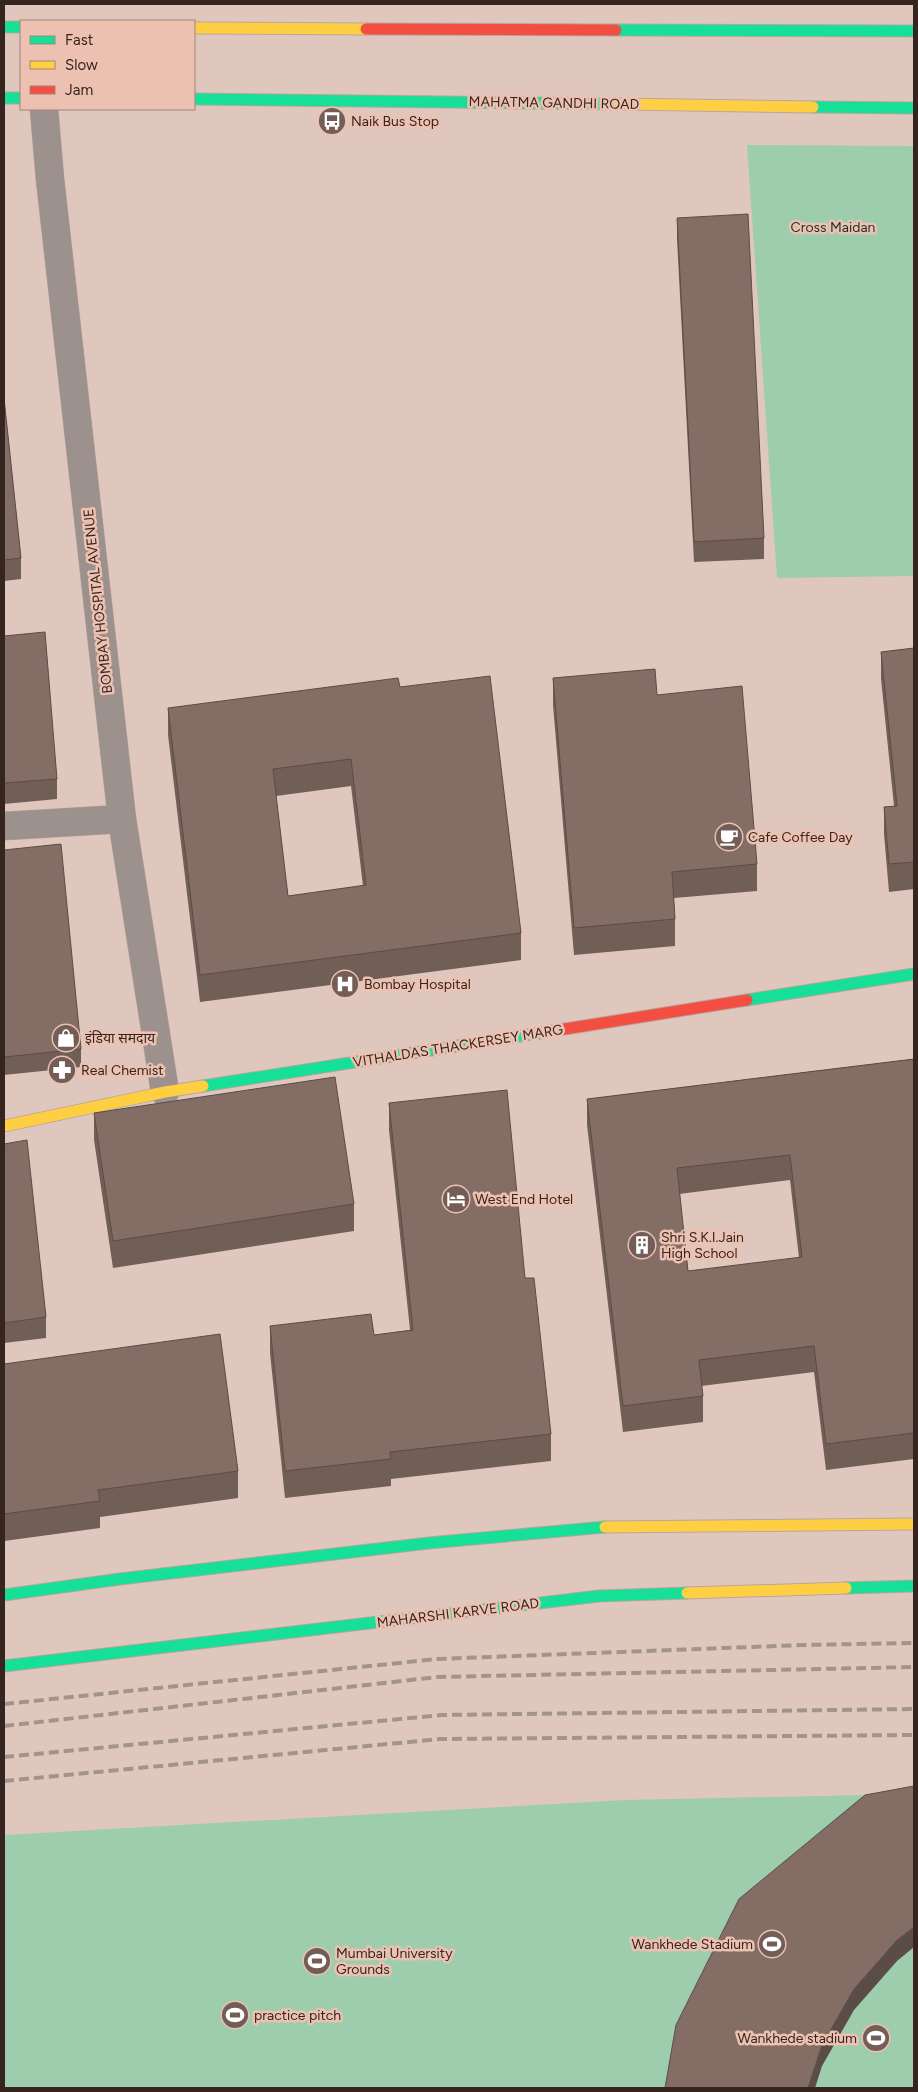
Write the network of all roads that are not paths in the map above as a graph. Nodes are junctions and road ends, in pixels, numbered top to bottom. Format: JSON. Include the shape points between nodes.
{"nodes":[{"id":1,"x":20,"y":27,"type":"edge"},
{"id":2,"x":4,"y":28,"type":"edge"},
{"id":3,"x":195,"y":28,"type":"edge"},
{"id":4,"x":914,"y":31,"type":"edge"},
{"id":5,"x":4,"y":98,"type":"edge"},
{"id":6,"x":20,"y":98,"type":"edge"},
{"id":7,"x":195,"y":99,"type":"edge"},
{"id":8,"x":914,"y":108,"type":"edge"},
{"id":9,"x":44,"y":110,"type":"edge"},
{"id":10,"x":122,"y":819,"type":"junction"},
{"id":11,"x":4,"y":826,"type":"edge"},
{"id":12,"x":914,"y":974,"type":"edge"},
{"id":13,"x":164,"y":1092,"type":"junction"},
{"id":14,"x":4,"y":1126,"type":"edge"},
{"id":15,"x":914,"y":1524,"type":"edge"},
{"id":16,"x":914,"y":1586,"type":"edge"},
{"id":17,"x":4,"y":1595,"type":"edge"},
{"id":18,"x":4,"y":1666,"type":"edge"}],
"edges":[{"from":1,"to":2,"type":"main road"},
{"from":3,"to":4,"type":"main road"},
{"from":5,"to":6,"type":"main road"},
{"from":7,"to":8,"type":"main road","name":"MAHATMA GANDHI ROAD"},
{"from":9,"to":10,"type":"street","name":"BOMBAY HOSPITAL AVENUE"},
{"from":10,"to":11,"type":"street"},
{"from":10,"to":13,"type":"street","name":"BOMBAY HOSPITAL AVENUE"},
{"from":12,"to":13,"type":"main road","name":"VITHALDAS THACKERSEY MARG"},
{"from":13,"to":14,"type":"main road","name":"VITHALDAS THACKERSEY MARG"},
{"from":15,"to":17,"type":"main road","via":[[592,1527],[429,1542]]},
{"from":16,"to":18,"type":"main road","name":"MAHARSHI KARVE ROAD","via":[[600,1596]]}]}
